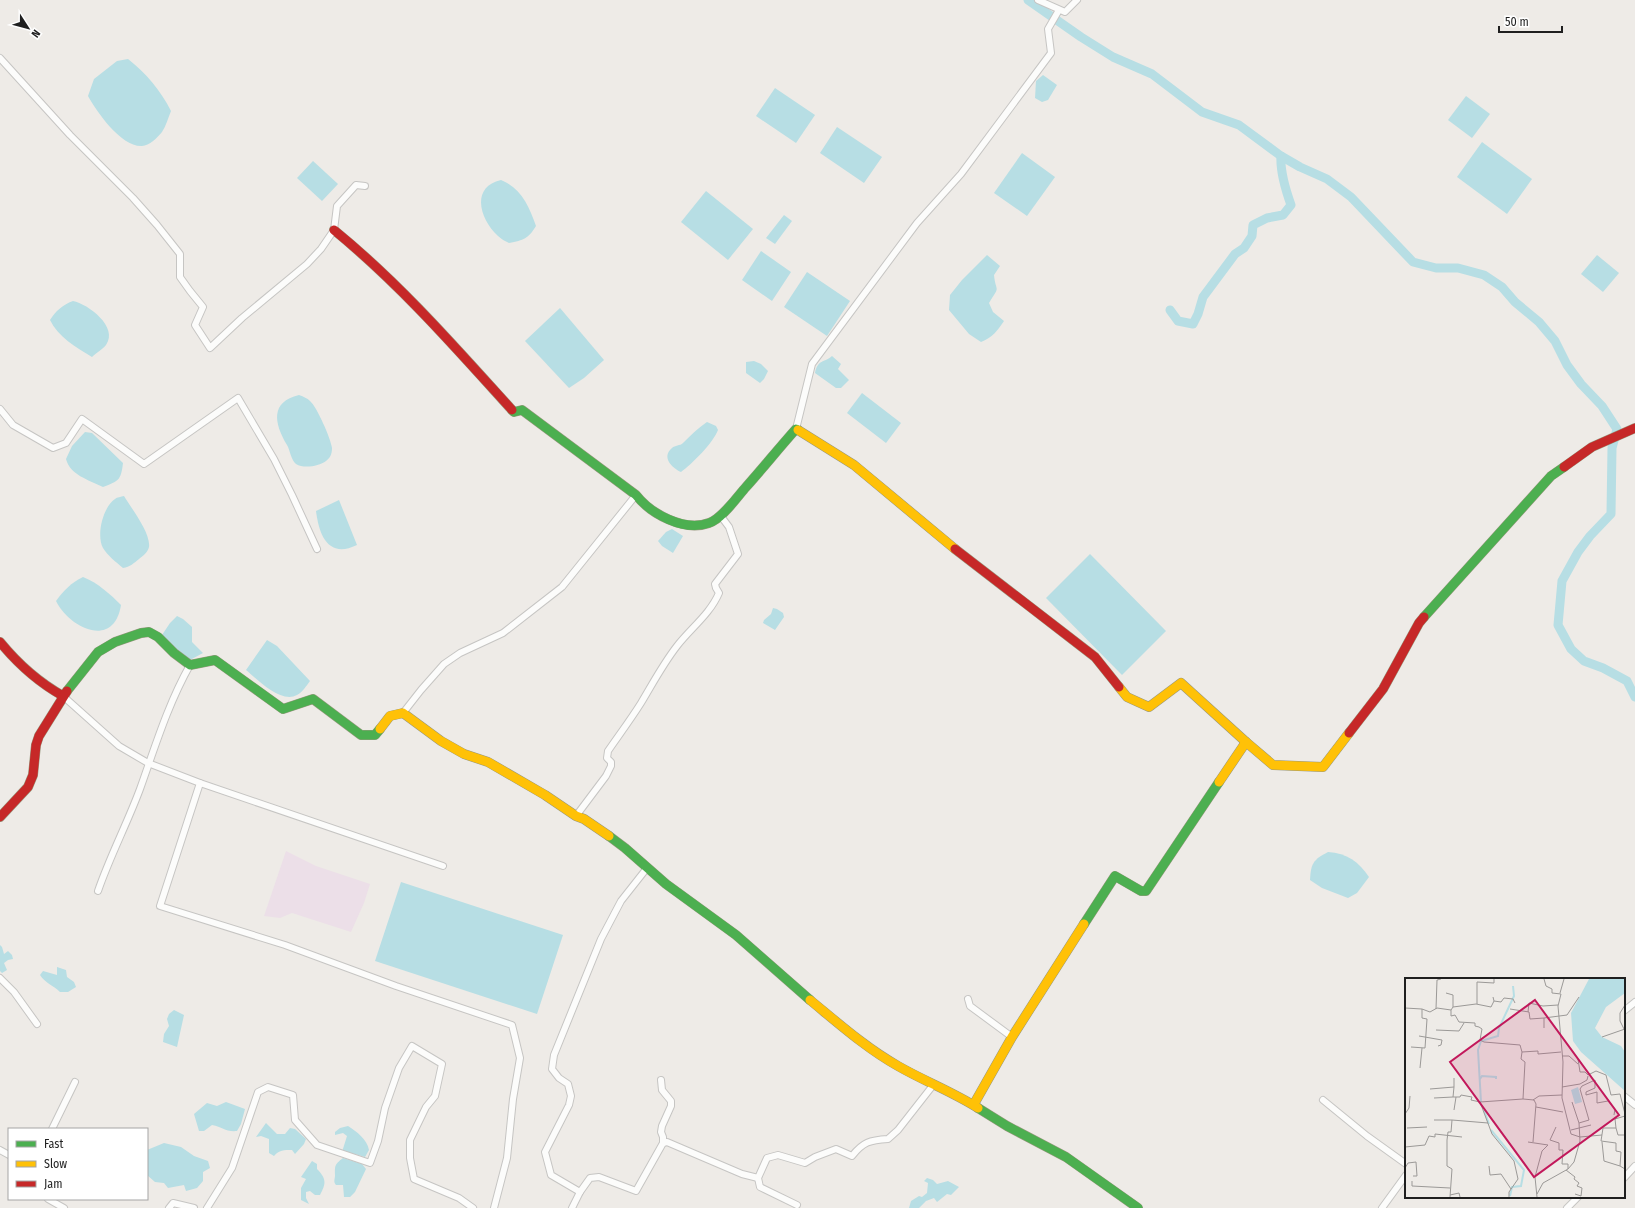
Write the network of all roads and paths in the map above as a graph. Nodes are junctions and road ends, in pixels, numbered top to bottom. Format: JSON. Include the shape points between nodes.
{"nodes":[{"id":1,"x":1038,"y":0,"type":"edge"},
{"id":2,"x":1077,"y":0,"type":"edge"},
{"id":3,"x":1059,"y":10,"type":"junction"},
{"id":4,"x":0,"y":58,"type":"edge"},
{"id":5,"x":365,"y":186,"type":"dead end"},
{"id":6,"x":334,"y":230,"type":"junction"},
{"id":7,"x":0,"y":409,"type":"edge"},
{"id":8,"x":1635,"y":428,"type":"edge"},
{"id":9,"x":796,"y":430,"type":"junction"},
{"id":10,"x":636,"y":495,"type":"junction"},
{"id":11,"x":720,"y":515,"type":"junction"},
{"id":12,"x":317,"y":549,"type":"dead end"},
{"id":13,"x":0,"y":642,"type":"edge"},
{"id":14,"x":190,"y":665,"type":"junction"},
{"id":15,"x":63,"y":696,"type":"junction"},
{"id":16,"x":404,"y":713,"type":"junction"},
{"id":17,"x":1246,"y":742,"type":"junction"},
{"id":18,"x":148,"y":763,"type":"junction"},
{"id":19,"x":200,"y":783,"type":"junction"},
{"id":20,"x":576,"y":816,"type":"junction"},
{"id":21,"x":0,"y":817,"type":"edge"},
{"id":22,"x":443,"y":866,"type":"dead end"},
{"id":23,"x":647,"y":868,"type":"junction"},
{"id":24,"x":98,"y":891,"type":"dead end"},
{"id":25,"x":0,"y":978,"type":"edge"},
{"id":26,"x":968,"y":999,"type":"dead end"},
{"id":27,"x":1635,"y":1002,"type":"edge"},
{"id":28,"x":1625,"y":1010,"type":"edge"},
{"id":29,"x":37,"y":1024,"type":"dead end"},
{"id":30,"x":1012,"y":1037,"type":"junction"},
{"id":31,"x":661,"y":1080,"type":"dead end"},
{"id":32,"x":75,"y":1082,"type":"dead end"},
{"id":33,"x":934,"y":1084,"type":"junction"},
{"id":34,"x":1625,"y":1097,"type":"edge"},
{"id":35,"x":1323,"y":1100,"type":"dead end"},
{"id":36,"x":974,"y":1104,"type":"junction"},
{"id":37,"x":1635,"y":1105,"type":"edge"},
{"id":38,"x":52,"y":1128,"type":"edge"},
{"id":39,"x":663,"y":1143,"type":"junction"},
{"id":40,"x":1405,"y":1163,"type":"edge"},
{"id":41,"x":1635,"y":1166,"type":"edge"},
{"id":42,"x":1405,"y":1177,"type":"edge"},
{"id":43,"x":1625,"y":1177,"type":"edge"},
{"id":44,"x":758,"y":1178,"type":"junction"},
{"id":45,"x":580,"y":1192,"type":"junction"},
{"id":46,"x":1577,"y":1198,"type":"edge"},
{"id":47,"x":50,"y":1200,"type":"edge"},
{"id":48,"x":797,"y":1205,"type":"dead end"},
{"id":49,"x":64,"y":1208,"type":"edge"},
{"id":50,"x":169,"y":1208,"type":"edge"},
{"id":51,"x":194,"y":1208,"type":"edge"},
{"id":52,"x":207,"y":1208,"type":"edge"},
{"id":53,"x":473,"y":1208,"type":"edge"},
{"id":54,"x":494,"y":1208,"type":"edge"},
{"id":55,"x":572,"y":1208,"type":"edge"},
{"id":56,"x":1138,"y":1208,"type":"edge"},
{"id":57,"x":1382,"y":1208,"type":"edge"},
{"id":58,"x":1567,"y":1208,"type":"edge"}],
"edges":[{"from":1,"to":3,"type":"street"},
{"from":2,"to":3,"type":"street","via":[[1065,12]]},
{"from":3,"to":9,"type":"street","via":[[1048,29],[1051,52],[966,168],[917,223],[812,364]]},
{"from":4,"to":6,"type":"street","via":[[70,135],[133,198],[180,254],[180,277],[203,307],[195,325],[210,348],[307,264]]},
{"from":5,"to":6,"type":"street","via":[[356,185],[337,206]]},
{"from":6,"to":10,"type":"street","via":[[427,315],[514,412],[522,410]]},
{"from":7,"to":12,"type":"street","via":[[13,425],[53,448],[66,443],[82,419],[144,464],[238,398],[274,459]]},
{"from":8,"to":17,"type":"street","via":[[1592,447],[1551,476],[1419,623],[1383,689],[1323,768],[1273,765]]},
{"from":9,"to":11,"type":"street"},
{"from":9,"to":17,"type":"street","via":[[854,465],[936,534],[1095,658],[1127,697],[1149,707],[1181,683]]},
{"from":10,"to":11,"type":"street","via":[[644,505],[662,517],[680,523],[710,523]]},
{"from":10,"to":16,"type":"street","via":[[562,587],[503,633],[460,653],[444,664]]},
{"from":11,"to":20,"type":"street","via":[[728,527],[738,554],[715,584],[719,593],[716,599],[658,673],[608,751],[607,758],[612,766]]},
{"from":13,"to":15,"type":"street","via":[[21,668],[42,685]]},
{"from":14,"to":15,"type":"street","via":[[158,637],[149,632],[142,633],[115,642],[98,652]]},
{"from":14,"to":16,"type":"street","via":[[215,660],[283,709],[313,699],[361,735],[375,735],[390,716]]},
{"from":14,"to":18,"type":"street","via":[[176,690]]},
{"from":15,"to":18,"type":"street","via":[[119,746]]},
{"from":15,"to":21,"type":"street","via":[[39,736],[33,775],[28,787]]},
{"from":16,"to":20,"type":"street","via":[[441,741],[464,754],[488,762]]},
{"from":17,"to":30,"type":"street","via":[[1150,887],[1146,891],[1141,891],[1115,876]]},
{"from":18,"to":19,"type":"street"},
{"from":18,"to":24,"type":"street"},
{"from":19,"to":22,"type":"street"},
{"from":19,"to":54,"type":"street","via":[[160,906],[285,945],[512,1025],[520,1058],[507,1158]]},
{"from":20,"to":23,"type":"street","via":[[625,848]]},
{"from":23,"to":33,"type":"street","via":[[736,935],[796,989],[871,1049]]},
{"from":23,"to":45,"type":"street","via":[[621,901],[601,939],[554,1055],[552,1069],[568,1084],[571,1096],[569,1106],[545,1152],[550,1175]]},
{"from":25,"to":29,"type":"street","via":[[14,992]]},
{"from":26,"to":30,"type":"street","via":[[970,1006]]},
{"from":27,"to":28,"type":"street"},
{"from":30,"to":36,"type":"street"},
{"from":31,"to":39,"type":"street","via":[[662,1090],[671,1106],[662,1126]]},
{"from":32,"to":38,"type":"street"},
{"from":33,"to":36,"type":"street"},
{"from":33,"to":44,"type":"street","via":[[888,1139],[874,1140],[860,1146],[852,1156],[836,1149],[805,1163],[778,1155],[767,1158]]},
{"from":34,"to":37,"type":"street"},
{"from":35,"to":40,"type":"street"},
{"from":36,"to":56,"type":"street","via":[[1007,1126],[1066,1157]]},
{"from":39,"to":44,"type":"street","via":[[667,1142],[742,1174]]},
{"from":39,"to":45,"type":"street","via":[[636,1191],[599,1177],[590,1178]]},
{"from":41,"to":43,"type":"street"},
{"from":42,"to":57,"type":"street"},
{"from":44,"to":48,"type":"street","via":[[760,1187]]},
{"from":45,"to":55,"type":"street"},
{"from":46,"to":58,"type":"street"},
{"from":47,"to":49,"type":"street"},
{"from":50,"to":51,"type":"street","via":[[173,1203]]},
{"from":52,"to":53,"type":"street","via":[[232,1168],[258,1092],[268,1088],[293,1094],[295,1120],[317,1145],[370,1163],[399,1068],[412,1046],[442,1064],[434,1096],[410,1140],[414,1179],[459,1198]]}]}
